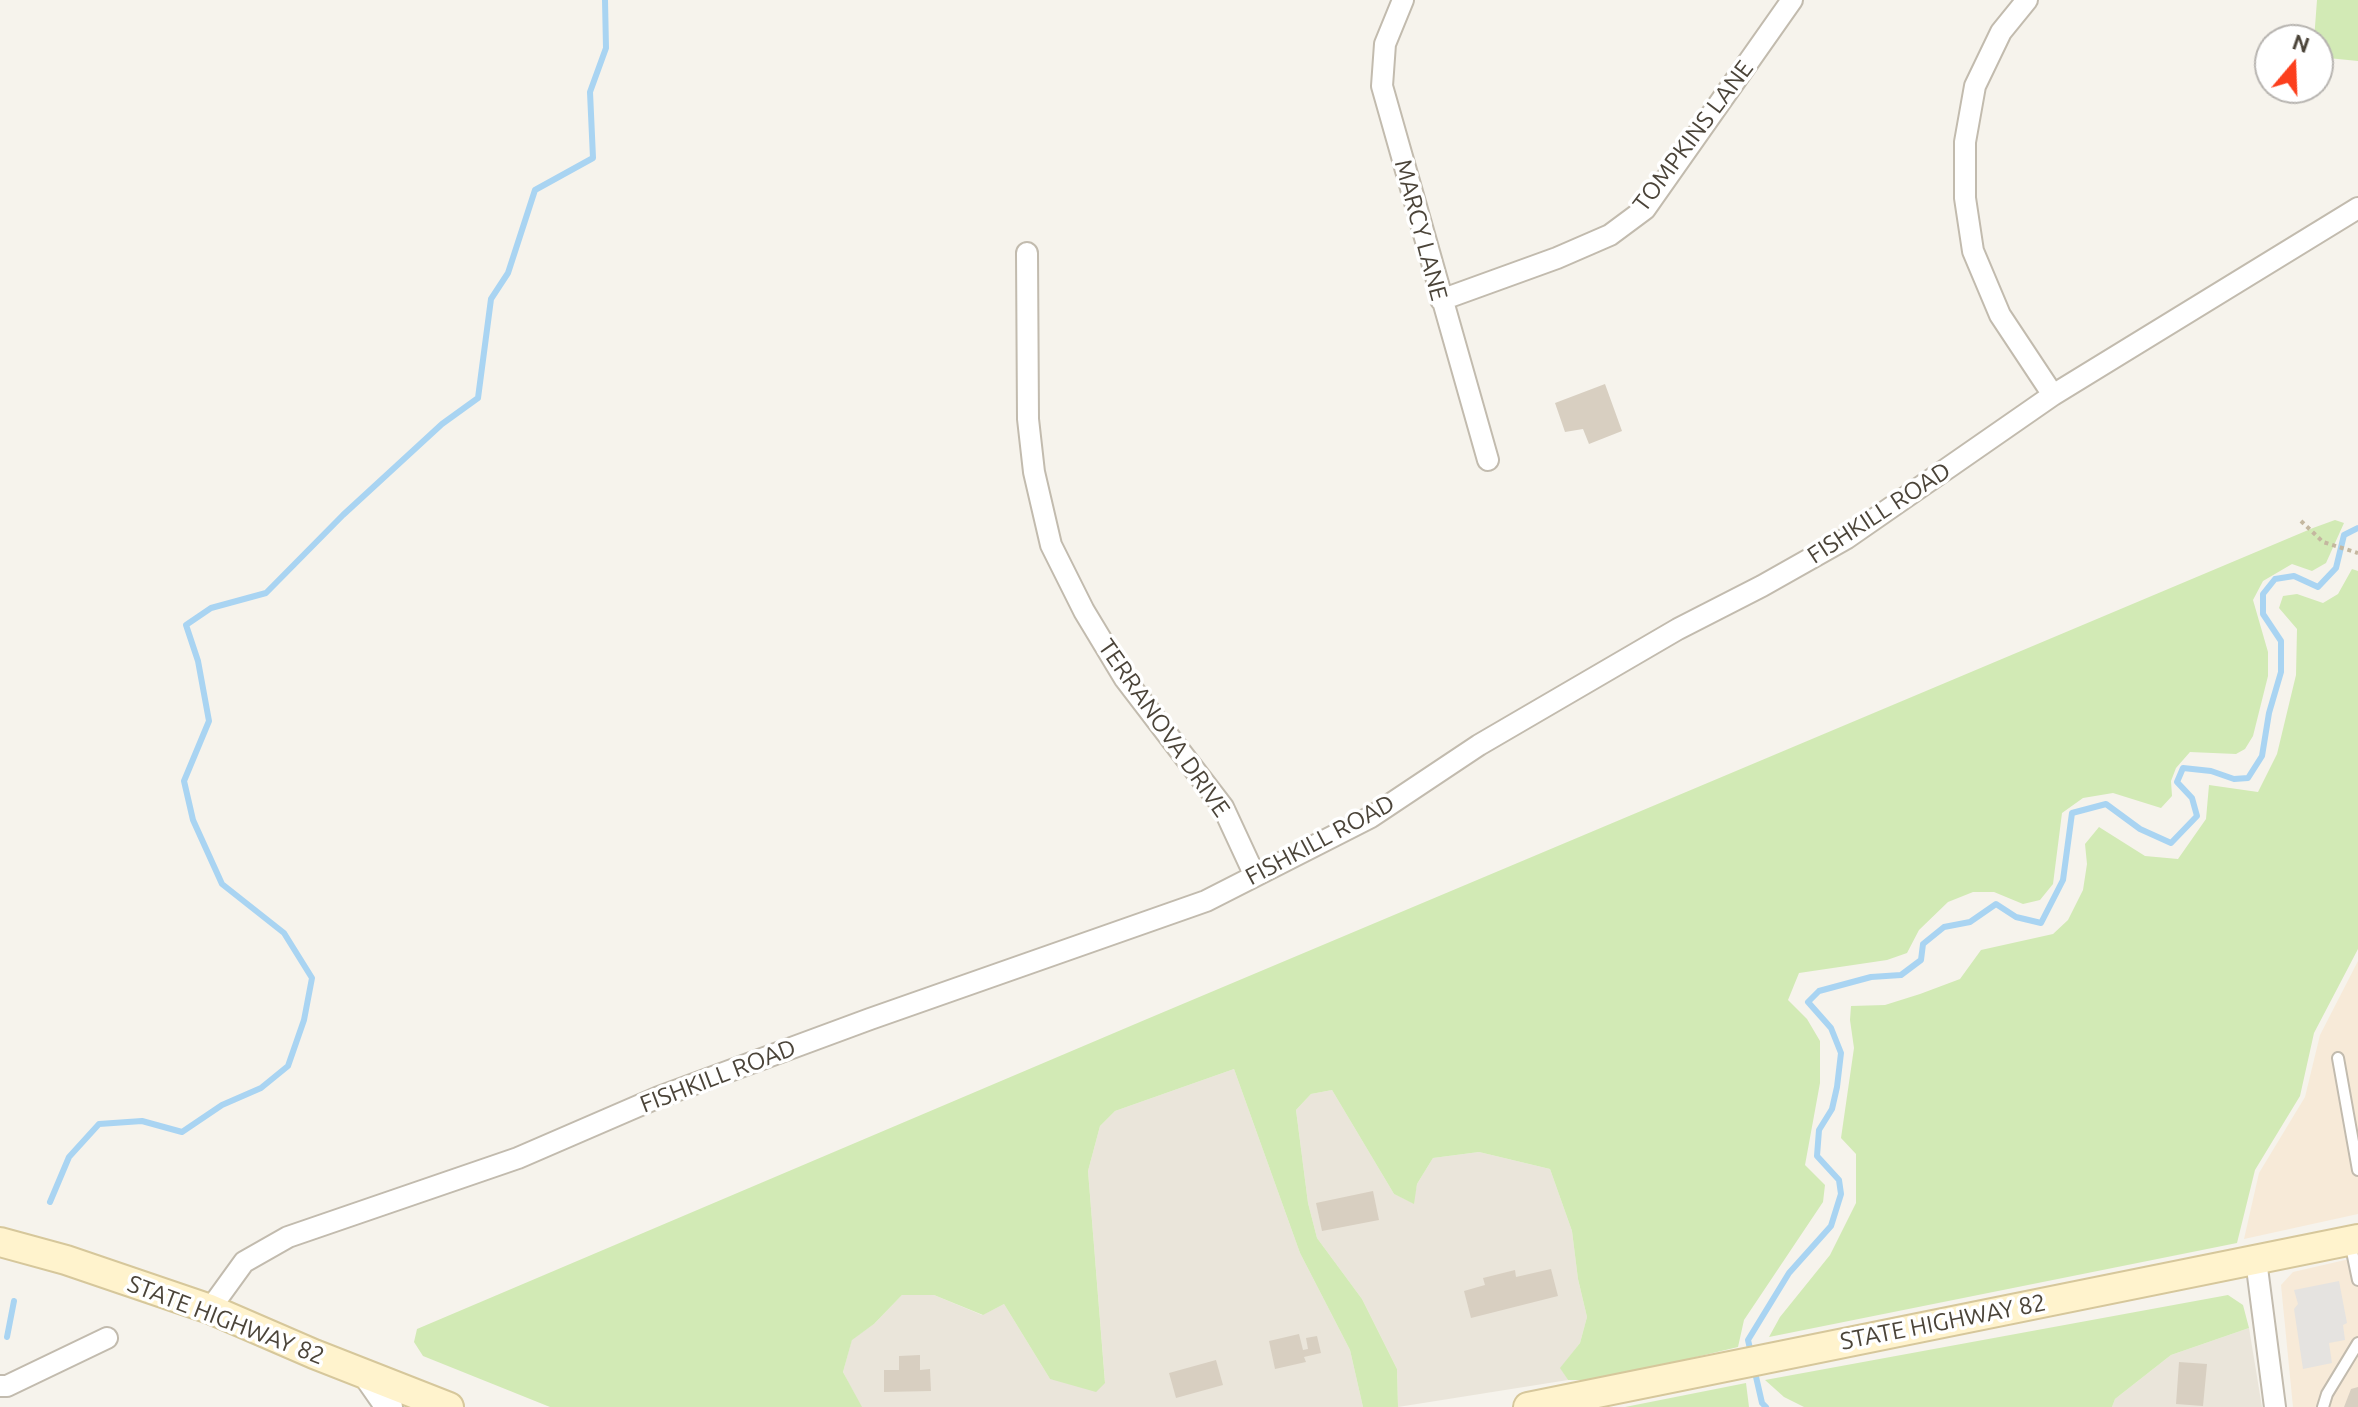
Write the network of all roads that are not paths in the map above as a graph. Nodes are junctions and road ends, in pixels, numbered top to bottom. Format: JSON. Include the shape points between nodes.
{"nodes":[{"id":1,"x":1403,"y":0,"type":"edge"},
{"id":2,"x":1792,"y":0,"type":"edge"},
{"id":3,"x":2027,"y":0,"type":"edge"},
{"id":4,"x":2358,"y":208,"type":"edge"},
{"id":5,"x":1027,"y":253,"type":"dead end"},
{"id":6,"x":1441,"y":300,"type":"junction"},
{"id":7,"x":2053,"y":395,"type":"junction"},
{"id":8,"x":1488,"y":460,"type":"dead end"},
{"id":9,"x":1255,"y":876,"type":"junction"},
{"id":10,"x":2338,"y":1058,"type":"dead end"},
{"id":11,"x":2358,"y":1170,"type":"edge"},
{"id":12,"x":2354,"y":1240,"type":"edge"},
{"id":13,"x":0,"y":1242,"type":"edge"},
{"id":14,"x":2256,"y":1260,"type":"junction"},
{"id":15,"x":2358,"y":1280,"type":"edge"},
{"id":16,"x":210,"y":1309,"type":"junction"},
{"id":17,"x":107,"y":1338,"type":"dead end"},
{"id":18,"x":2358,"y":1343,"type":"edge"},
{"id":19,"x":366,"y":1374,"type":"junction"},
{"id":20,"x":0,"y":1386,"type":"edge"},
{"id":21,"x":389,"y":1407,"type":"edge"},
{"id":22,"x":449,"y":1407,"type":"edge"},
{"id":23,"x":1528,"y":1407,"type":"edge"},
{"id":24,"x":2275,"y":1407,"type":"edge"},
{"id":25,"x":2323,"y":1407,"type":"edge"}],
"edges":[{"from":1,"to":6,"type":"street","name":"MARCY LANE","via":[[1385,44],[1382,86]]},
{"from":2,"to":6,"type":"street","name":"TOMPKINS LANE","via":[[1645,209],[1610,235]]},
{"from":3,"to":7,"type":"street","via":[[2001,32],[1975,86],[1965,142],[1965,198],[1973,251],[2000,315]]},
{"from":4,"to":7,"type":"street","name":"FISHKILL ROAD"},
{"from":5,"to":9,"type":"street","name":"TERRANOVA DRIVE","via":[[1028,419],[1051,545],[1125,679],[1223,807]]},
{"from":6,"to":8,"type":"street","name":"MARCY LANE"},
{"from":7,"to":9,"type":"street","name":"FISHKILL ROAD","via":[[1847,538],[1479,745],[1371,817]]},
{"from":9,"to":16,"type":"street","name":"FISHKILL ROAD","via":[[1206,901],[659,1097],[518,1158],[288,1237],[244,1262]]},
{"from":10,"to":11,"type":"lane"},
{"from":12,"to":14,"type":"main road","name":"STATE HIGHWAY 82"},
{"from":12,"to":15,"type":"lane"},
{"from":13,"to":16,"type":"main road","name":"STATE HIGHWAY 82"},
{"from":14,"to":23,"type":"main road","name":"STATE HIGHWAY 82"},
{"from":14,"to":24,"type":"street"},
{"from":16,"to":19,"type":"main road","name":"STATE HIGHWAY 82"},
{"from":17,"to":20,"type":"street"},
{"from":18,"to":25,"type":"lane"},
{"from":19,"to":21,"type":"street"},
{"from":19,"to":22,"type":"main road","name":"STATE HIGHWAY 82"}]}
